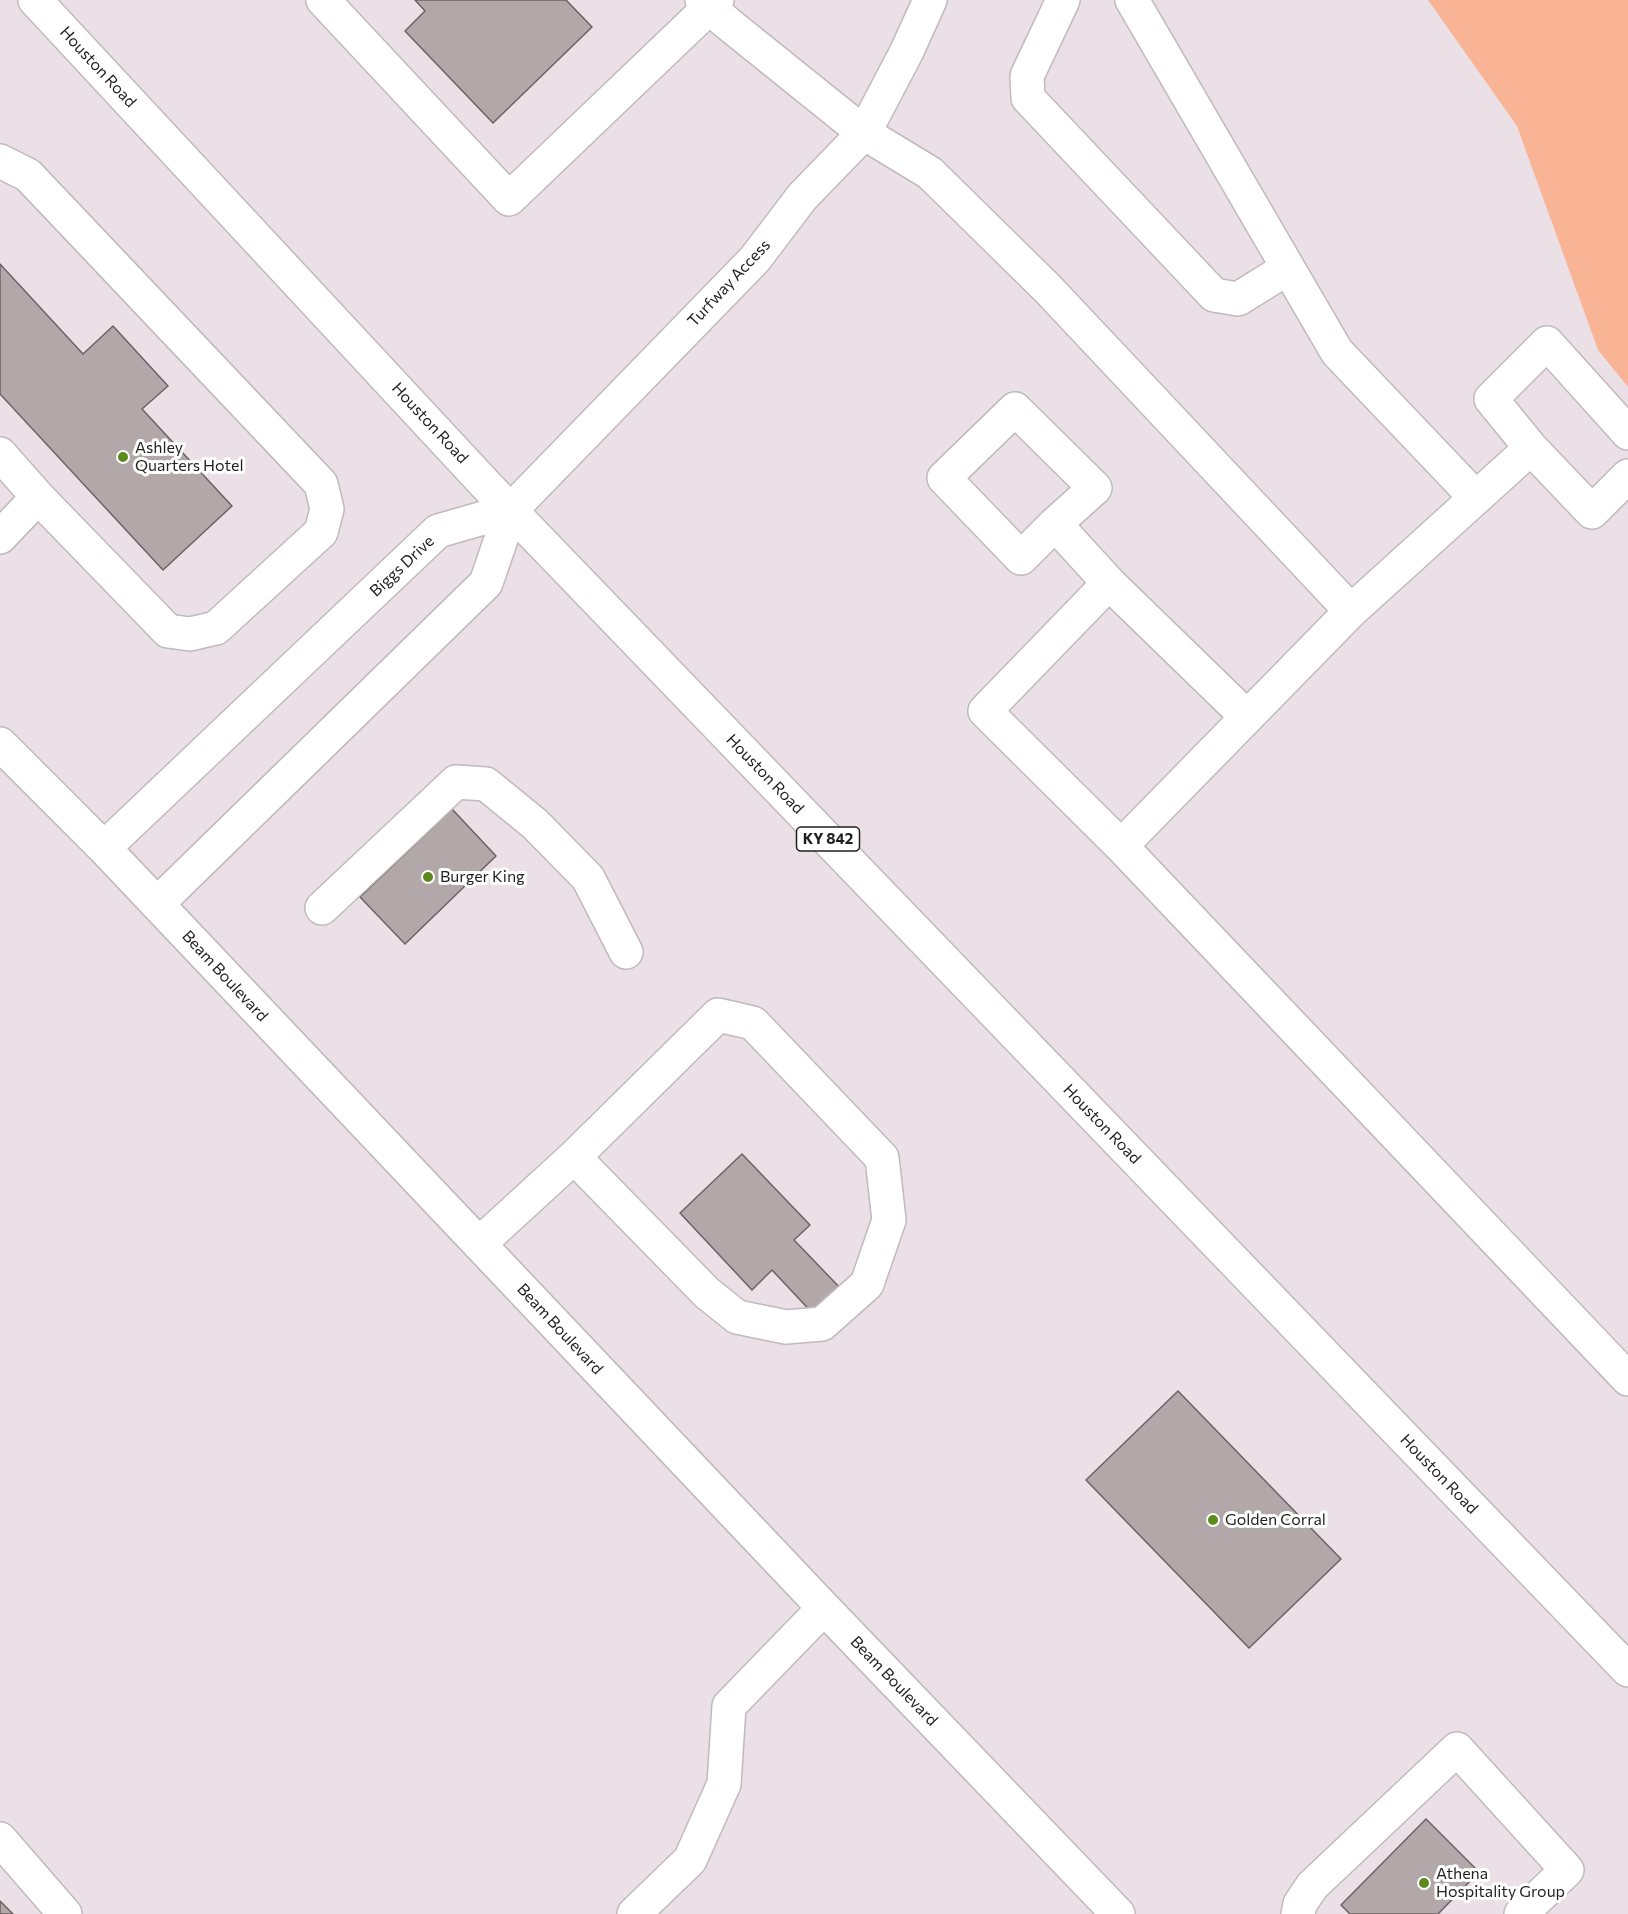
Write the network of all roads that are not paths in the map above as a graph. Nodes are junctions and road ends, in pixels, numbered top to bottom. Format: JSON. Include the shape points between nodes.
{"nodes":[{"id":1,"x":35,"y":0,"type":"edge"},
{"id":2,"x":323,"y":0,"type":"edge"},
{"id":3,"x":930,"y":0,"type":"edge"},
{"id":4,"x":1063,"y":0,"type":"edge"},
{"id":5,"x":1132,"y":0,"type":"edge"},
{"id":6,"x":710,"y":2,"type":"edge"},
{"id":7,"x":864,"y":133,"type":"junction"},
{"id":8,"x":0,"y":161,"type":"edge"},
{"id":9,"x":1288,"y":268,"type":"junction"},
{"id":10,"x":1628,"y":433,"type":"edge"},
{"id":11,"x":1531,"y":448,"type":"junction"},
{"id":12,"x":0,"y":454,"type":"edge"},
{"id":13,"x":1628,"y":476,"type":"edge"},
{"id":14,"x":38,"y":497,"type":"junction"},
{"id":15,"x":1476,"y":498,"type":"junction"},
{"id":16,"x":511,"y":510,"type":"junction"},
{"id":17,"x":1055,"y":524,"type":"junction"},
{"id":18,"x":0,"y":537,"type":"edge"},
{"id":19,"x":1109,"y":583,"type":"junction"},
{"id":20,"x":1351,"y":611,"type":"junction"},
{"id":21,"x":1247,"y":717,"type":"junction"},
{"id":22,"x":0,"y":744,"type":"edge"},
{"id":23,"x":1121,"y":846,"type":"junction"},
{"id":24,"x":104,"y":848,"type":"junction"},
{"id":25,"x":157,"y":904,"type":"junction"},
{"id":26,"x":322,"y":908,"type":"dead end"},
{"id":27,"x":626,"y":951,"type":"dead end"},
{"id":28,"x":574,"y":1157,"type":"junction"},
{"id":29,"x":479,"y":1244,"type":"junction"},
{"id":30,"x":1628,"y":1378,"type":"edge"},
{"id":31,"x":824,"y":1608,"type":"junction"},
{"id":32,"x":1628,"y":1670,"type":"edge"},
{"id":33,"x":0,"y":1839,"type":"edge"},
{"id":34,"x":65,"y":1914,"type":"edge"},
{"id":35,"x":634,"y":1914,"type":"edge"},
{"id":36,"x":1118,"y":1914,"type":"edge"},
{"id":37,"x":1298,"y":1914,"type":"edge"},
{"id":38,"x":1521,"y":1914,"type":"edge"}],
"edges":[{"from":1,"to":16,"type":"street","name":"Houston Road","number":"KY 842"},
{"from":2,"to":6,"type":"street","via":[[509,199]]},
{"from":3,"to":7,"type":"street","name":"Turfway Access"},
{"from":4,"to":9,"type":"street","via":[[1027,76],[1028,98],[1214,295],[1238,299]]},
{"from":5,"to":9,"type":"street"},
{"from":6,"to":7,"type":"street"},
{"from":7,"to":16,"type":"street","name":"Turfway Access","via":[[802,197],[755,259]]},
{"from":7,"to":20,"type":"street","via":[[930,173],[1048,289]]},
{"from":8,"to":14,"type":"street","via":[[28,175],[321,484],[327,508],[321,532],[216,628],[190,634],[168,631]]},
{"from":9,"to":15,"type":"street","via":[[1336,352]]},
{"from":10,"to":11,"type":"street","via":[[1546,343],[1491,399]]},
{"from":11,"to":13,"type":"street","via":[[1592,512]]},
{"from":11,"to":15,"type":"street"},
{"from":12,"to":14,"type":"street"},
{"from":14,"to":18,"type":"street"},
{"from":15,"to":20,"type":"street"},
{"from":16,"to":24,"type":"street","name":"Biggs Drive","via":[[438,531]]},
{"from":16,"to":25,"type":"street","via":[[486,583]]},
{"from":16,"to":32,"type":"street","name":"Houston Road","number":"KY 842"},
{"from":17,"to":17,"type":"street","via":[[1095,489],[1015,409],[944,478],[1021,558]]},
{"from":17,"to":19,"type":"street"},
{"from":19,"to":21,"type":"street"},
{"from":19,"to":23,"type":"street","via":[[985,711]]},
{"from":20,"to":21,"type":"street"},
{"from":21,"to":23,"type":"street"},
{"from":22,"to":24,"type":"street","name":"Beam Boulevard"},
{"from":23,"to":30,"type":"street"},
{"from":24,"to":25,"type":"street","name":"Beam Boulevard"},
{"from":25,"to":29,"type":"street","name":"Beam Boulevard"},
{"from":26,"to":27,"type":"street","via":[[456,782],[486,784],[535,824],[588,878]]},
{"from":28,"to":28,"type":"street","via":[[707,1293],[737,1317],[786,1327],[822,1324],[867,1284],[889,1220],[882,1158],[753,1023],[718,1015]]},
{"from":28,"to":29,"type":"street"},
{"from":29,"to":31,"type":"street","name":"Beam Boulevard"},
{"from":31,"to":35,"type":"street","via":[[729,1706],[724,1784],[690,1860]]},
{"from":31,"to":36,"type":"street","name":"Beam Boulevard"},
{"from":33,"to":34,"type":"street"},
{"from":37,"to":38,"type":"street","via":[[1312,1887],[1457,1749],[1568,1870]]}]}
